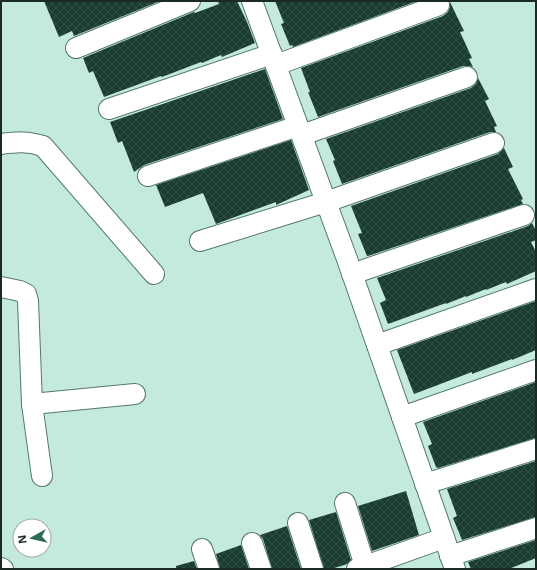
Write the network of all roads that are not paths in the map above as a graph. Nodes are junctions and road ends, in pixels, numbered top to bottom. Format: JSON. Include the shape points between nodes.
{"nodes":[{"id":1,"x":190,"y":1,"type":"edge"},
{"id":2,"x":252,"y":1,"type":"edge"},
{"id":3,"x":439,"y":4,"type":"dead end"},
{"id":4,"x":76,"y":48,"type":"dead end"},
{"id":5,"x":274,"y":59,"type":"junction"},
{"id":6,"x":467,"y":77,"type":"dead end"},
{"id":7,"x":109,"y":109,"type":"dead end"},
{"id":8,"x":300,"y":130,"type":"junction"},
{"id":9,"x":494,"y":143,"type":"dead end"},
{"id":10,"x":1,"y":144,"type":"edge"},
{"id":11,"x":148,"y":176,"type":"dead end"},
{"id":12,"x":326,"y":202,"type":"junction"},
{"id":13,"x":524,"y":215,"type":"dead end"},
{"id":14,"x":200,"y":241,"type":"dead end"},
{"id":15,"x":154,"y":274,"type":"dead end"},
{"id":16,"x":352,"y":274,"type":"junction"},
{"id":17,"x":1,"y":287,"type":"edge"},
{"id":18,"x":536,"y":289,"type":"edge"},
{"id":19,"x":377,"y":345,"type":"junction"},
{"id":20,"x":536,"y":370,"type":"edge"},
{"id":21,"x":135,"y":394,"type":"dead end"},
{"id":22,"x":32,"y":404,"type":"junction"},
{"id":23,"x":402,"y":417,"type":"junction"},
{"id":24,"x":536,"y":449,"type":"edge"},
{"id":25,"x":42,"y":476,"type":"dead end"},
{"id":26,"x":425,"y":484,"type":"junction"},
{"id":27,"x":345,"y":503,"type":"dead end"},
{"id":28,"x":298,"y":523,"type":"dead end"},
{"id":29,"x":536,"y":528,"type":"edge"},
{"id":30,"x":252,"y":543,"type":"dead end"},
{"id":31,"x":202,"y":549,"type":"dead end"},
{"id":32,"x":449,"y":554,"type":"edge"},
{"id":33,"x":361,"y":568,"type":"edge"},
{"id":34,"x":209,"y":569,"type":"edge"},
{"id":35,"x":261,"y":569,"type":"edge"},
{"id":36,"x":313,"y":569,"type":"edge"}],
"edges":[{"from":1,"to":4,"type":"street"},
{"from":2,"to":5,"type":"street"},
{"from":3,"to":5,"type":"street"},
{"from":5,"to":7,"type":"street"},
{"from":5,"to":8,"type":"street"},
{"from":6,"to":8,"type":"street"},
{"from":8,"to":11,"type":"street"},
{"from":8,"to":12,"type":"street"},
{"from":9,"to":12,"type":"street"},
{"from":10,"to":15,"type":"street","via":[[20,142],[43,146]]},
{"from":12,"to":14,"type":"street"},
{"from":12,"to":16,"type":"street"},
{"from":13,"to":16,"type":"street"},
{"from":16,"to":19,"type":"street"},
{"from":17,"to":22,"type":"street","via":[[26,294],[28,301]]},
{"from":18,"to":19,"type":"street"},
{"from":19,"to":23,"type":"street"},
{"from":20,"to":23,"type":"street"},
{"from":21,"to":22,"type":"street"},
{"from":22,"to":25,"type":"street"},
{"from":23,"to":26,"type":"street"},
{"from":24,"to":26,"type":"street"},
{"from":26,"to":32,"type":"street"},
{"from":27,"to":33,"type":"street"},
{"from":28,"to":36,"type":"street"},
{"from":29,"to":32,"type":"street"},
{"from":30,"to":35,"type":"street"},
{"from":31,"to":34,"type":"street"},
{"from":32,"to":33,"type":"street"}]}
